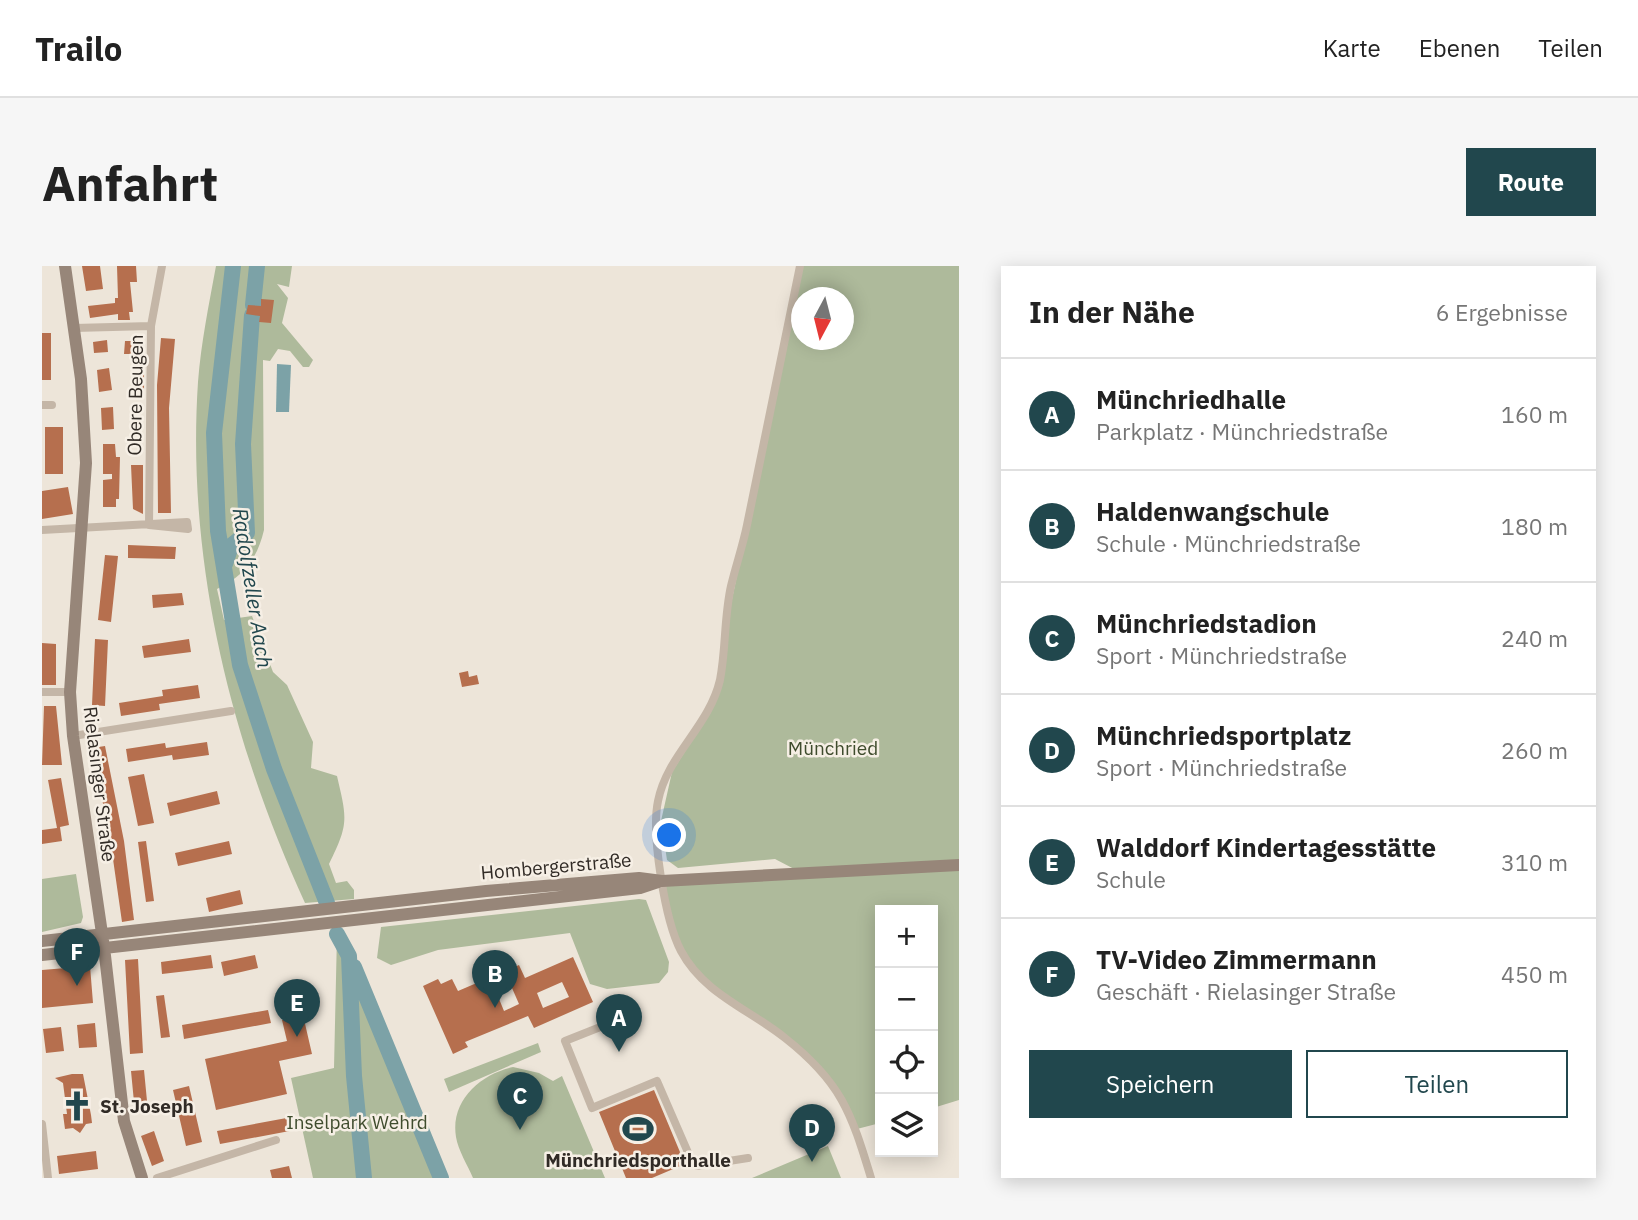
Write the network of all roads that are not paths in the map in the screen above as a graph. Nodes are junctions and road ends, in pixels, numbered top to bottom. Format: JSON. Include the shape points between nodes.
{"nodes":[{"id":1,"x":65,"y":266,"type":"edge"},
{"id":2,"x":162,"y":266,"type":"edge"},
{"id":3,"x":800,"y":266,"type":"edge"},
{"id":4,"x":152,"y":326,"type":"junction"},
{"id":5,"x":75,"y":328,"type":"junction"},
{"id":6,"x":42,"y":405,"type":"edge"},
{"id":7,"x":52,"y":405,"type":"dead end"},
{"id":8,"x":84,"y":526,"type":"junction"},
{"id":9,"x":42,"y":530,"type":"edge"},
{"id":10,"x":42,"y":692,"type":"edge"},
{"id":11,"x":70,"y":692,"type":"junction"},
{"id":12,"x":231,"y":711,"type":"dead end"},
{"id":13,"x":73,"y":736,"type":"junction"},
{"id":14,"x":959,"y":865,"type":"edge"},
{"id":15,"x":662,"y":881,"type":"junction"},
{"id":16,"x":103,"y":940,"type":"junction"},
{"id":17,"x":42,"y":941,"type":"edge"},
{"id":18,"x":42,"y":955,"type":"edge"},
{"id":19,"x":632,"y":1010,"type":"dead end"},
{"id":20,"x":42,"y":1124,"type":"edge"},
{"id":21,"x":276,"y":1140,"type":"dead end"},
{"id":22,"x":748,"y":1158,"type":"dead end"},
{"id":23,"x":48,"y":1178,"type":"edge"},
{"id":24,"x":142,"y":1178,"type":"edge"},
{"id":25,"x":157,"y":1178,"type":"edge"},
{"id":26,"x":871,"y":1178,"type":"edge"}],
"edges":[{"from":1,"to":5,"type":"main road","name":"Rielasinger Straße"},
{"from":2,"to":4,"type":"street","name":"Obere Beugen"},
{"from":3,"to":15,"type":"street","via":[[725,623],[720,678],[713,704],[669,769],[658,800]]},
{"from":4,"to":5,"type":"street"},
{"from":4,"to":8,"type":"street","name":"Obere Beugen","via":[[149,525]]},
{"from":5,"to":8,"type":"main road","name":"Rielasinger Straße","via":[[86,463]]},
{"from":6,"to":7,"type":"street"},
{"from":8,"to":9,"type":"street"},
{"from":8,"to":11,"type":"main road","name":"Rielasinger Straße"},
{"from":10,"to":11,"type":"street"},
{"from":11,"to":13,"type":"main road","name":"Rielasinger Straße"},
{"from":12,"to":13,"type":"street"},
{"from":13,"to":16,"type":"main road","name":"Rielasinger Straße"},
{"from":14,"to":15,"type":"main road","name":"Hombergerstraße"},
{"from":15,"to":16,"type":"main road","name":"Hombergerstraße","via":[[639,878]]},
{"from":15,"to":26,"type":"street","via":[[671,926],[687,960],[701,979],[785,1037],[823,1072],[845,1100]]},
{"from":16,"to":17,"type":"main road"},
{"from":16,"to":18,"type":"main road"},
{"from":16,"to":24,"type":"main road","name":"Rielasinger Straße","via":[[124,1121]]},
{"from":19,"to":22,"type":"street","via":[[633,1014],[565,1041],[592,1108],[657,1082],[693,1164]]},
{"from":20,"to":23,"type":"street"},
{"from":21,"to":25,"type":"street"}]}
